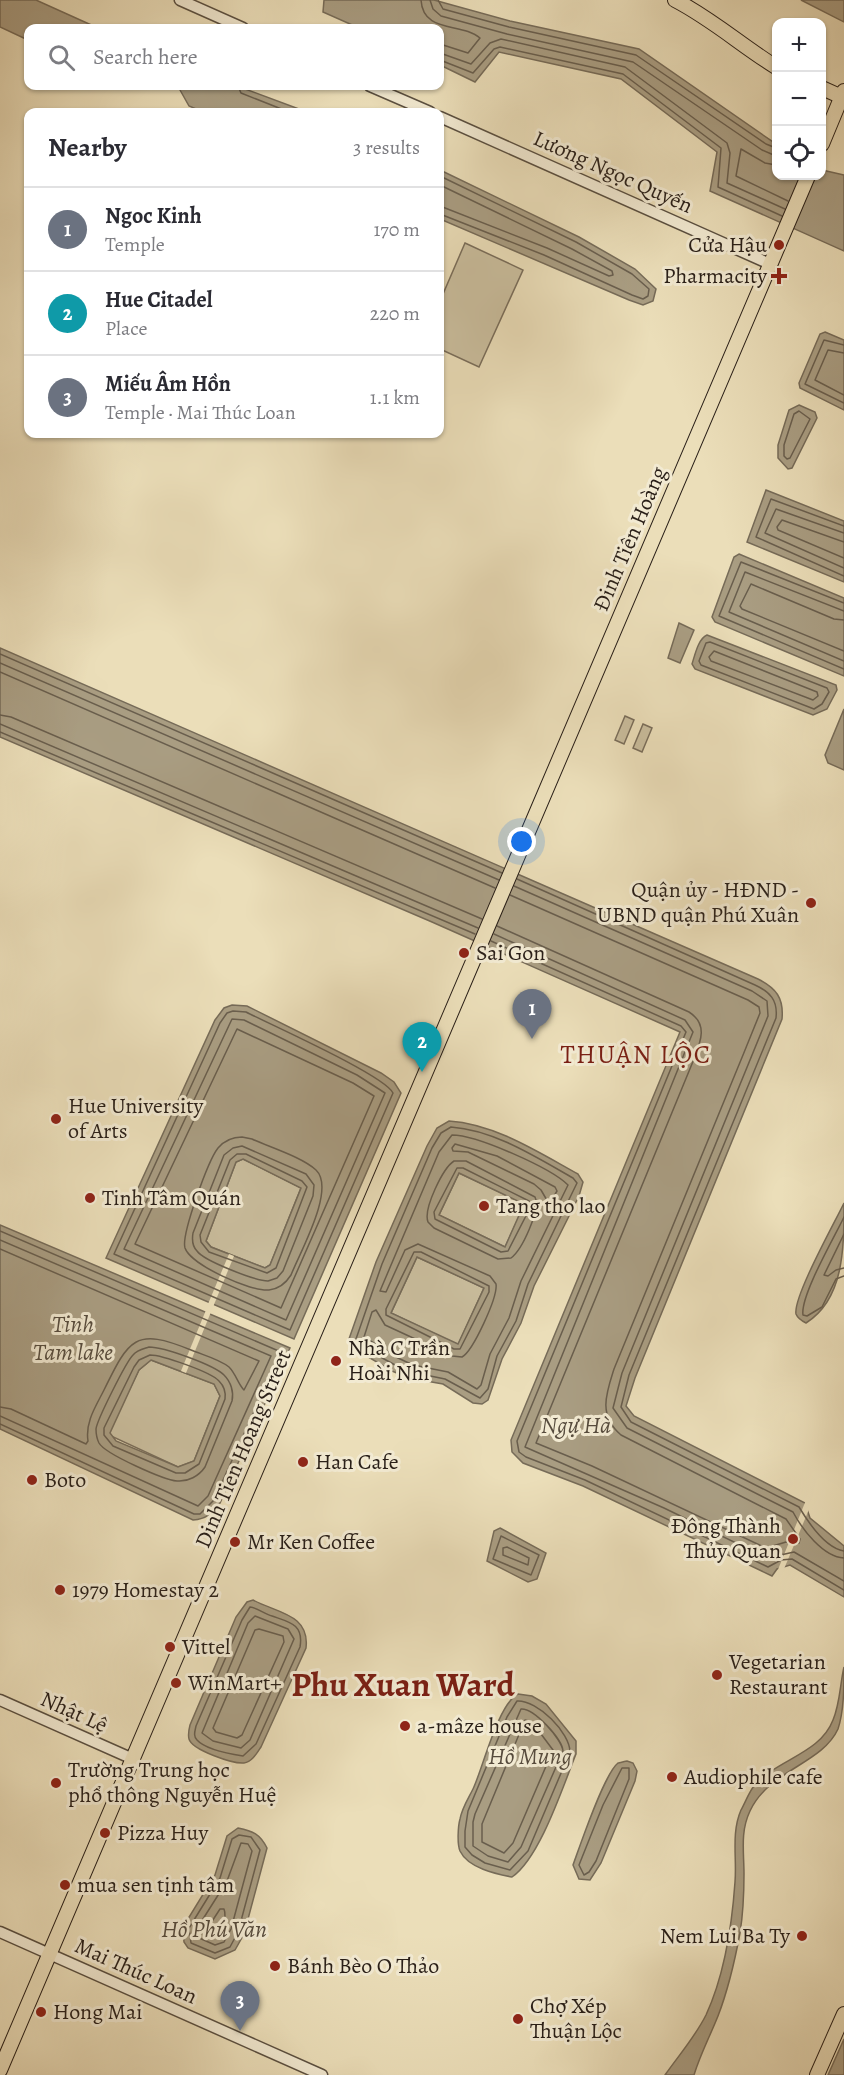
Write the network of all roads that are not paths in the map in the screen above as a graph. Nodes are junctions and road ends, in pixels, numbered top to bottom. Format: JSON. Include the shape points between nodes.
{"nodes":[{"id":1,"x":180,"y":0,"type":"edge"},
{"id":2,"x":675,"y":0,"type":"edge"},
{"id":3,"x":234,"y":24,"type":"edge"},
{"id":4,"x":772,"y":64,"type":"edge"},
{"id":5,"x":826,"y":89,"type":"edge"},
{"id":6,"x":379,"y":90,"type":"edge"},
{"id":7,"x":843,"y":95,"type":"edge"},
{"id":8,"x":421,"y":108,"type":"edge"},
{"id":9,"x":444,"y":119,"type":"edge"},
{"id":10,"x":826,"y":135,"type":"edge"},
{"id":11,"x":806,"y":180,"type":"edge"},
{"id":12,"x":770,"y":264,"type":"junction"},
{"id":13,"x":482,"y":944,"type":"joint"},
{"id":14,"x":0,"y":1700,"type":"edge"},
{"id":15,"x":133,"y":1759,"type":"junction"},
{"id":16,"x":0,"y":1932,"type":"edge"},
{"id":17,"x":50,"y":1954,"type":"junction"},
{"id":18,"x":844,"y":2014,"type":"edge"},
{"id":19,"x":0,"y":2070,"type":"edge"},
{"id":20,"x":322,"y":2075,"type":"edge"},
{"id":21,"x":818,"y":2075,"type":"edge"}],
"edges":[{"from":1,"to":3,"type":"street"},
{"from":2,"to":4,"type":"main road","via":[[708,17],[735,41]]},
{"from":5,"to":7,"type":"main road"},
{"from":6,"to":8,"type":"street"},
{"from":7,"to":10,"type":"main road"},
{"from":9,"to":12,"type":"street","name":"Lương Ngọc Quyến"},
{"from":11,"to":12,"type":"main road","name":"Đinh Tiên Hoàng"},
{"from":12,"to":13,"type":"main road","name":"Đinh Tiên Hoàng"},
{"from":13,"to":15,"type":"main road","name":"Dinh Tien Hoang Street"},
{"from":14,"to":15,"type":"street","name":"Nhật Lệ"},
{"from":15,"to":17,"type":"main road","name":"Dinh Tien Hoang Street"},
{"from":16,"to":17,"type":"street","name":"Mai Thúc Loan"},
{"from":17,"to":19,"type":"main road","name":"Dinh Tien Hoang Street"},
{"from":17,"to":20,"type":"street","name":"Mai Thúc Loan"},
{"from":18,"to":21,"type":"main road"}]}
